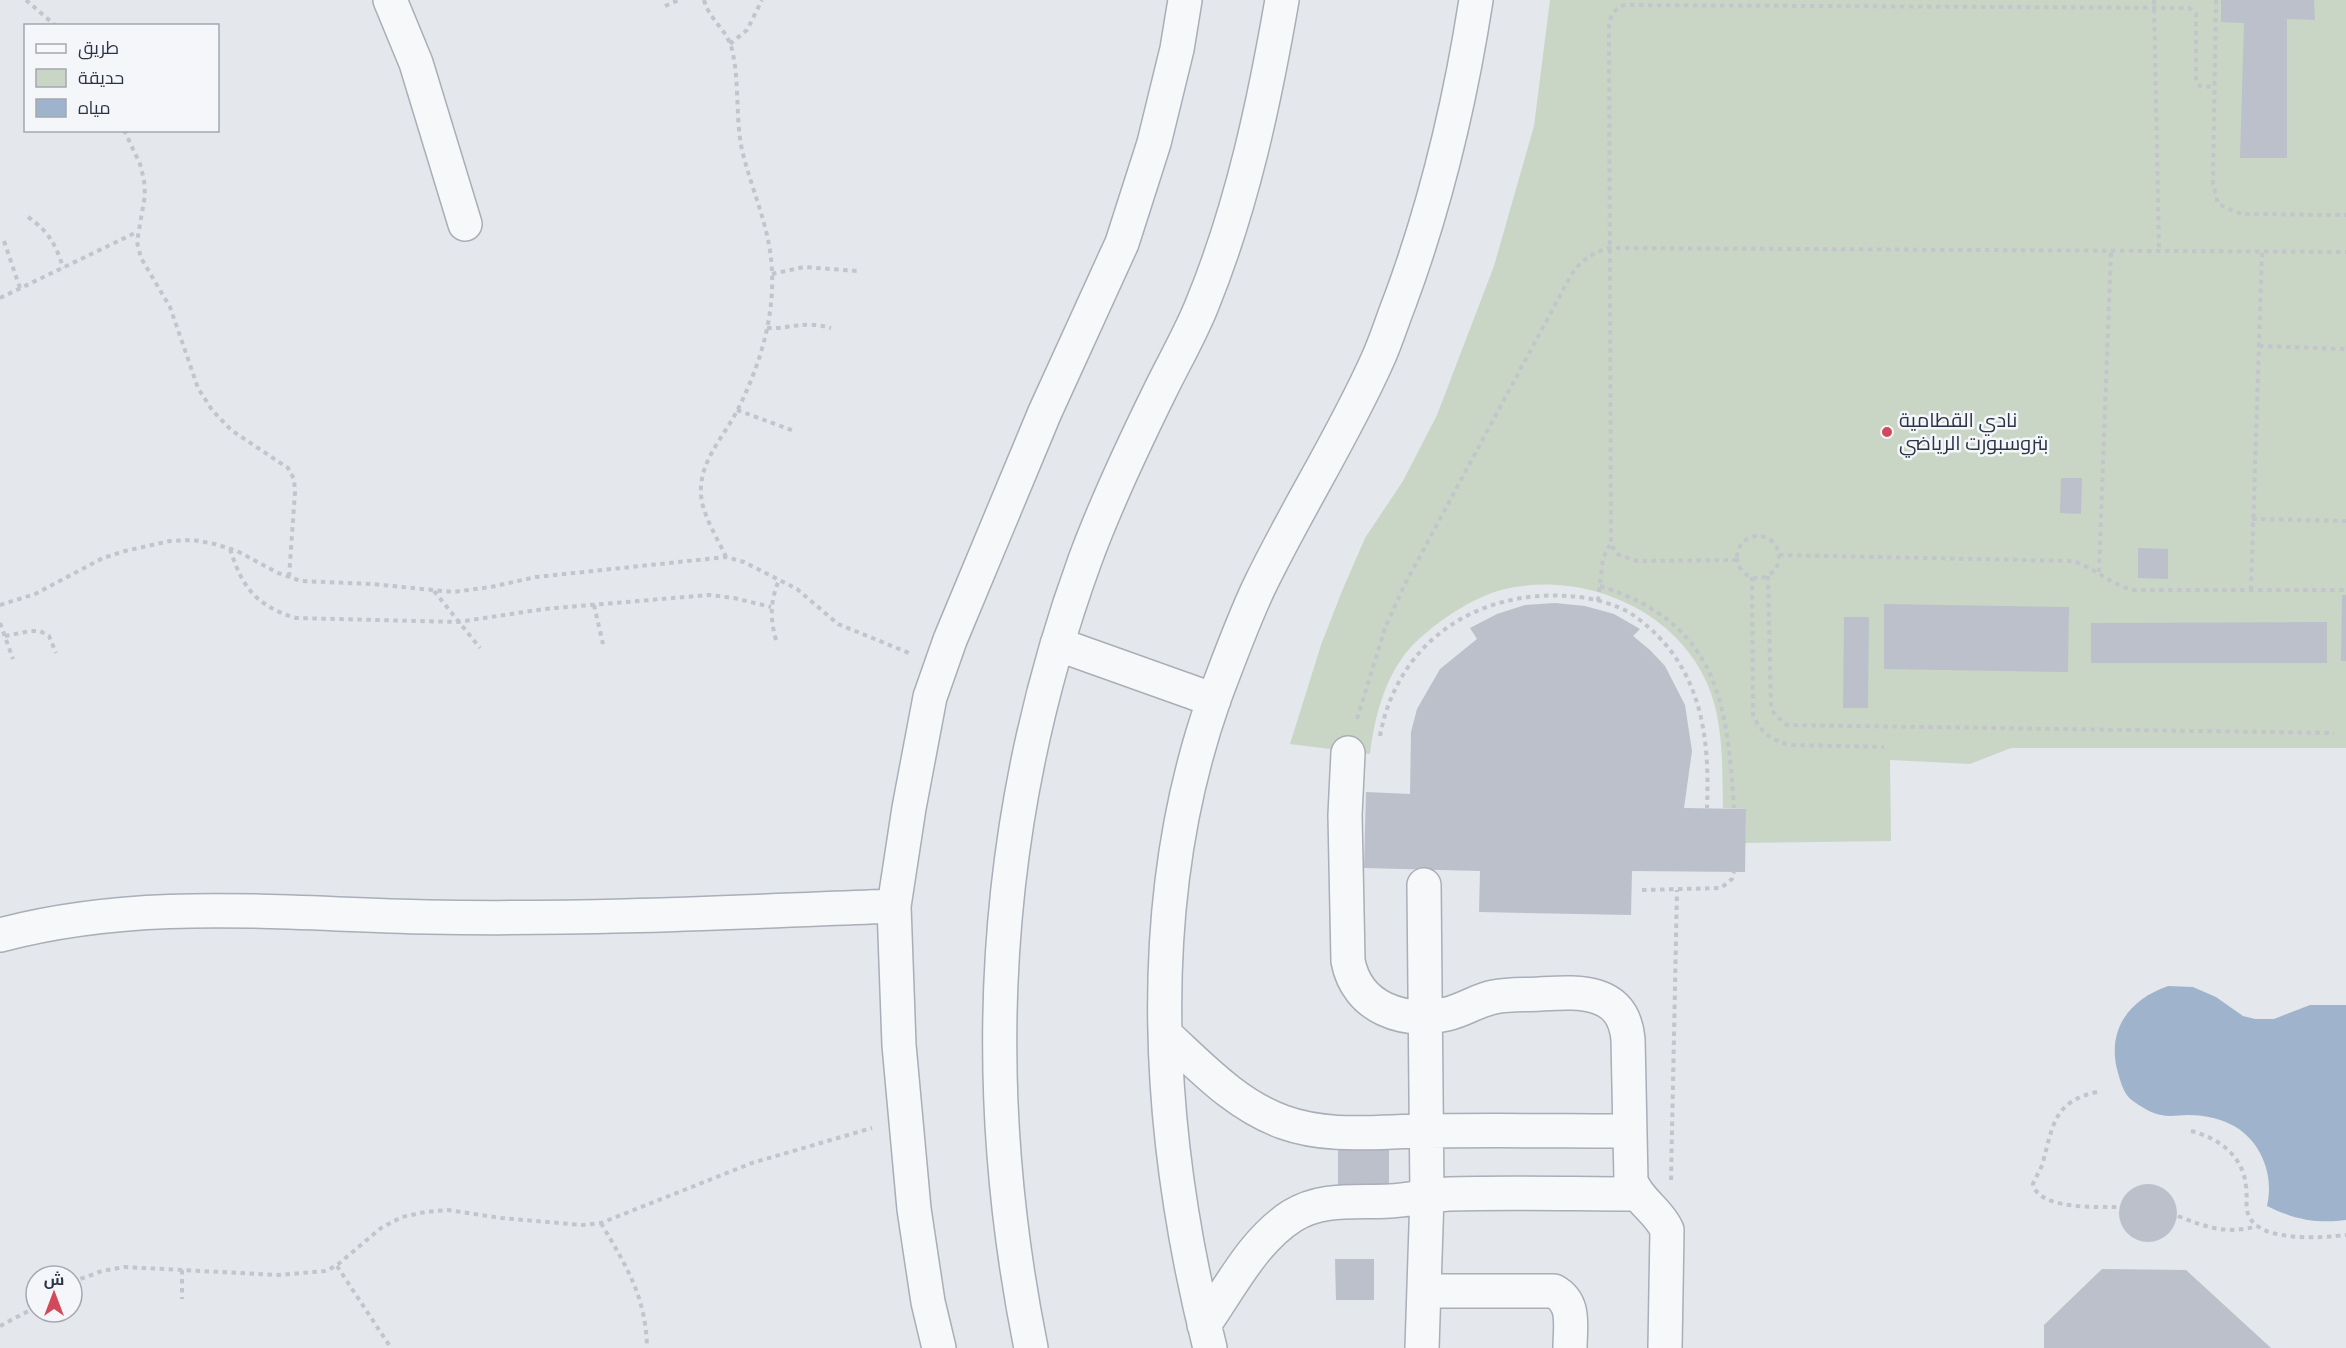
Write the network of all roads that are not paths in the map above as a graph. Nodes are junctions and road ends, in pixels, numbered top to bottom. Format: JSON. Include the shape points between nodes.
{"nodes":[{"id":1,"x":390,"y":0,"type":"edge"},
{"id":2,"x":1185,"y":0,"type":"edge"},
{"id":3,"x":1282,"y":0,"type":"edge"},
{"id":4,"x":1476,"y":0,"type":"edge"},
{"id":5,"x":465,"y":224,"type":"dead end"},
{"id":6,"x":1057,"y":644,"type":"junction"},
{"id":7,"x":1214,"y":700,"type":"junction"},
{"id":8,"x":1348,"y":753,"type":"road end"},
{"id":9,"x":1424,"y":885,"type":"dead end"},
{"id":10,"x":894,"y":906,"type":"junction"},
{"id":11,"x":0,"y":935,"type":"edge"},
{"id":12,"x":1425,"y":1016,"type":"junction"},
{"id":13,"x":1166,"y":1035,"type":"junction"},
{"id":14,"x":1426,"y":1131,"type":"junction"},
{"id":15,"x":1630,"y":1131,"type":"junction"},
{"id":16,"x":1636,"y":1194,"type":"junction"},
{"id":17,"x":1427,"y":1196,"type":"junction"},
{"id":18,"x":1424,"y":1291,"type":"junction"},
{"id":19,"x":1207,"y":1337,"type":"edge"},
{"id":20,"x":939,"y":1348,"type":"edge"},
{"id":21,"x":1031,"y":1348,"type":"edge"},
{"id":22,"x":1422,"y":1348,"type":"edge"},
{"id":23,"x":1570,"y":1348,"type":"edge"},
{"id":24,"x":1665,"y":1348,"type":"edge"}],
"edges":[{"from":1,"to":5,"type":"street","via":[[416,63]]},
{"from":2,"to":10,"type":"street","via":[[1154,143],[1122,243],[1045,412],[930,697]]},
{"from":3,"to":6,"type":"street","via":[[1268,87],[1237,210],[1202,308],[1118,476]]},
{"from":4,"to":7,"type":"street","via":[[1450,135],[1421,244],[1378,360],[1259,588]]},
{"from":6,"to":7,"type":"street"},
{"from":6,"to":21,"type":"street","via":[[1030,747],[1012,851],[1001,956],[999,1062],[1003,1167],[1016,1272]]},
{"from":7,"to":13,"type":"street","via":[[1182,817],[1166,937]]},
{"from":8,"to":12,"type":"street","via":[[1345,815],[1348,961],[1352,978],[1374,1004]]},
{"from":9,"to":12,"type":"street"},
{"from":10,"to":11,"type":"street","via":[[523,916],[163,910],[86,918]]},
{"from":10,"to":20,"type":"street","via":[[899,1045],[914,1209]]},
{"from":12,"to":14,"type":"street"},
{"from":12,"to":15,"type":"street","via":[[1449,1014],[1496,997],[1576,992],[1601,998],[1613,1005],[1627,1027]]},
{"from":13,"to":14,"type":"street","via":[[1228,1092],[1283,1122],[1344,1134]]},
{"from":13,"to":19,"type":"street","via":[[1175,1174]]},
{"from":14,"to":15,"type":"street"},
{"from":14,"to":17,"type":"street"},
{"from":15,"to":16,"type":"street","via":[[1630,1167]]},
{"from":16,"to":17,"type":"street"},
{"from":16,"to":24,"type":"street","via":[[1667,1230]]},
{"from":17,"to":18,"type":"street"},
{"from":17,"to":19,"type":"street","via":[[1392,1201],[1346,1200],[1319,1204],[1294,1215],[1271,1232],[1253,1253]]},
{"from":18,"to":22,"type":"street"},
{"from":18,"to":23,"type":"street","via":[[1554,1291],[1568,1302]]}]}
